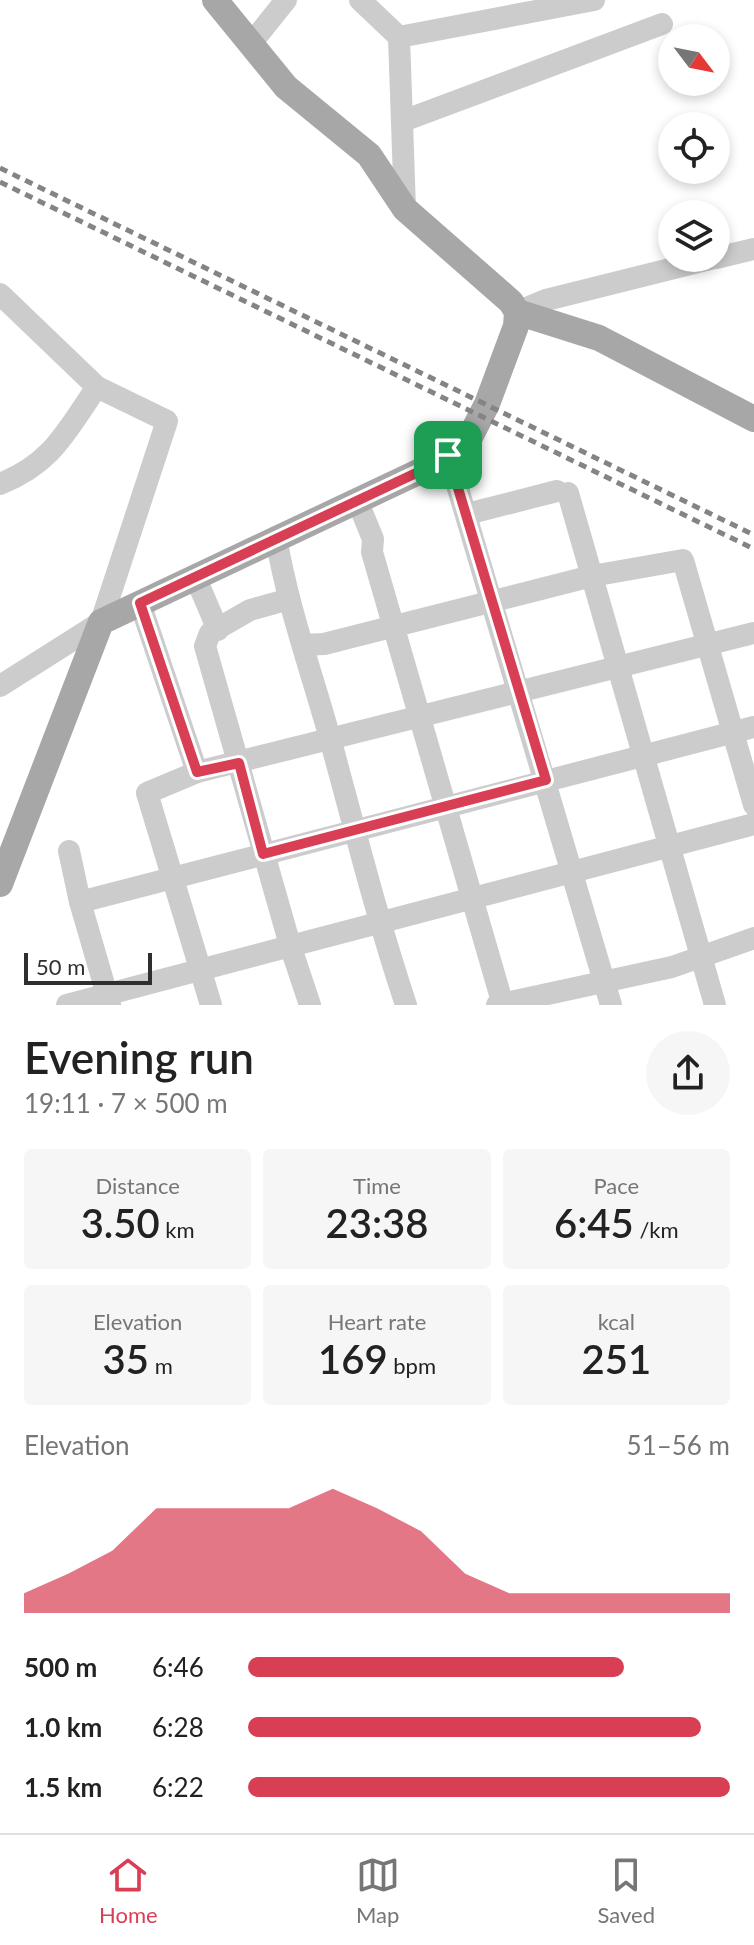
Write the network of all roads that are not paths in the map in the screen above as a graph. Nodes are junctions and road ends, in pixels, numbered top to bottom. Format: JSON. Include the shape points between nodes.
{"nodes":[{"id":1,"x":215,"y":0,"type":"edge"},
{"id":2,"x":286,"y":0,"type":"edge"},
{"id":3,"x":360,"y":0,"type":"edge"},
{"id":4,"x":594,"y":0,"type":"edge"},
{"id":5,"x":658,"y":25,"type":"edge"},
{"id":6,"x":399,"y":37,"type":"junction"},
{"id":7,"x":250,"y":45,"type":"junction"},
{"id":8,"x":403,"y":121,"type":"junction"},
{"id":9,"x":405,"y":209,"type":"junction"},
{"id":10,"x":754,"y":249,"type":"edge"},
{"id":11,"x":730,"y":255,"type":"edge"},
{"id":12,"x":659,"y":272,"type":"edge"},
{"id":13,"x":0,"y":294,"type":"edge"},
{"id":14,"x":517,"y":312,"type":"junction"},
{"id":15,"x":97,"y":387,"type":"junction"},
{"id":16,"x":754,"y":419,"type":"edge"},
{"id":17,"x":448,"y":455,"type":"junction"},
{"id":18,"x":0,"y":484,"type":"edge"},
{"id":19,"x":357,"y":500,"type":"junction"},
{"id":20,"x":467,"y":514,"type":"junction"},
{"id":21,"x":276,"y":537,"type":"junction"},
{"id":22,"x":195,"y":576,"type":"junction"},
{"id":23,"x":592,"y":576,"type":"junction"},
{"id":24,"x":286,"y":600,"type":"junction"},
{"id":25,"x":494,"y":601,"type":"junction"},
{"id":26,"x":140,"y":603,"type":"junction"},
{"id":27,"x":101,"y":622,"type":"junction"},
{"id":28,"x":395,"y":626,"type":"junction"},
{"id":29,"x":218,"y":630,"type":"junction"},
{"id":30,"x":754,"y":633,"type":"edge"},
{"id":31,"x":708,"y":644,"type":"junction"},
{"id":32,"x":303,"y":645,"type":"junction"},
{"id":33,"x":616,"y":667,"type":"junction"},
{"id":34,"x":0,"y":686,"type":"edge"},
{"id":35,"x":520,"y":691,"type":"junction"},
{"id":36,"x":422,"y":716,"type":"junction"},
{"id":37,"x":744,"y":730,"type":"edge"},
{"id":38,"x":330,"y":741,"type":"junction"},
{"id":39,"x":642,"y":756,"type":"junction"},
{"id":40,"x":239,"y":763,"type":"junction"},
{"id":41,"x":197,"y":772,"type":"junction"},
{"id":42,"x":546,"y":780,"type":"junction"},
{"id":43,"x":754,"y":805,"type":"edge"},
{"id":44,"x":444,"y":808,"type":"junction"},
{"id":45,"x":754,"y":824,"type":"edge"},
{"id":46,"x":354,"y":832,"type":"junction"},
{"id":47,"x":667,"y":847,"type":"junction"},
{"id":48,"x":69,"y":851,"type":"dead end"},
{"id":49,"x":263,"y":854,"type":"junction"},
{"id":50,"x":573,"y":871,"type":"junction"},
{"id":51,"x":171,"y":878,"type":"junction"},
{"id":52,"x":0,"y":884,"type":"edge"},
{"id":53,"x":470,"y":898,"type":"junction"},
{"id":54,"x":80,"y":902,"type":"junction"},
{"id":55,"x":379,"y":923,"type":"junction"},
{"id":56,"x":754,"y":938,"type":"edge"},
{"id":57,"x":290,"y":945,"type":"junction"},
{"id":58,"x":701,"y":956,"type":"junction"},
{"id":59,"x":199,"y":969,"type":"junction"},
{"id":60,"x":604,"y":981,"type":"junction"},
{"id":61,"x":109,"y":999,"type":"edge"},
{"id":62,"x":501,"y":1004,"type":"edge"},
{"id":63,"x":67,"y":1005,"type":"edge"},
{"id":64,"x":211,"y":1005,"type":"edge"},
{"id":65,"x":310,"y":1005,"type":"edge"},
{"id":66,"x":406,"y":1005,"type":"edge"},
{"id":67,"x":611,"y":1005,"type":"edge"},
{"id":68,"x":715,"y":1005,"type":"edge"}],
"edges":[{"from":1,"to":7,"type":"main road"},
{"from":2,"to":7,"type":"street"},
{"from":3,"to":6,"type":"street"},
{"from":4,"to":6,"type":"street"},
{"from":5,"to":8,"type":"street"},
{"from":6,"to":8,"type":"street"},
{"from":7,"to":9,"type":"main road","via":[[286,87],[369,155]]},
{"from":8,"to":9,"type":"street"},
{"from":9,"to":14,"type":"main road"},
{"from":10,"to":11,"type":"street"},
{"from":12,"to":14,"type":"street"},
{"from":13,"to":15,"type":"street"},
{"from":14,"to":16,"type":"main road","via":[[599,338]]},
{"from":14,"to":17,"type":"main road","via":[[487,404],[468,441]]},
{"from":15,"to":18,"type":"street","via":[[50,455],[22,476]]},
{"from":15,"to":27,"type":"street","via":[[167,421]]},
{"from":17,"to":19,"type":"main road"},
{"from":17,"to":20,"type":"street"},
{"from":19,"to":21,"type":"main road"},
{"from":19,"to":28,"type":"street","via":[[373,539],[372,552]]},
{"from":20,"to":23,"type":"street","via":[[562,492]]},
{"from":20,"to":25,"type":"street"},
{"from":21,"to":22,"type":"main road"},
{"from":21,"to":24,"type":"street"},
{"from":22,"to":26,"type":"main road"},
{"from":22,"to":29,"type":"street"},
{"from":23,"to":25,"type":"street"},
{"from":23,"to":31,"type":"street","via":[[683,560]]},
{"from":23,"to":33,"type":"street"},
{"from":24,"to":29,"type":"street","via":[[250,610]]},
{"from":24,"to":32,"type":"street"},
{"from":25,"to":28,"type":"street"},
{"from":25,"to":35,"type":"street"},
{"from":26,"to":27,"type":"main road"},
{"from":26,"to":41,"type":"street"},
{"from":27,"to":34,"type":"street"},
{"from":27,"to":52,"type":"main road"},
{"from":28,"to":32,"type":"street"},
{"from":28,"to":36,"type":"street"},
{"from":29,"to":40,"type":"street","via":[[210,633],[205,646]]},
{"from":30,"to":31,"type":"street"},
{"from":31,"to":33,"type":"street"},
{"from":31,"to":37,"type":"street"},
{"from":32,"to":38,"type":"street"},
{"from":33,"to":35,"type":"street"},
{"from":33,"to":39,"type":"street"},
{"from":35,"to":36,"type":"street"},
{"from":35,"to":42,"type":"street"},
{"from":36,"to":38,"type":"street"},
{"from":36,"to":44,"type":"street"},
{"from":37,"to":39,"type":"street"},
{"from":37,"to":43,"type":"street"},
{"from":38,"to":40,"type":"street"},
{"from":38,"to":46,"type":"street"},
{"from":39,"to":42,"type":"street"},
{"from":39,"to":47,"type":"street"},
{"from":40,"to":41,"type":"street"},
{"from":40,"to":49,"type":"street"},
{"from":41,"to":51,"type":"street","via":[[147,793]]},
{"from":42,"to":44,"type":"street"},
{"from":42,"to":50,"type":"street"},
{"from":44,"to":46,"type":"street"},
{"from":44,"to":53,"type":"street"},
{"from":45,"to":47,"type":"street"},
{"from":46,"to":49,"type":"street"},
{"from":46,"to":55,"type":"street"},
{"from":47,"to":50,"type":"street"},
{"from":47,"to":58,"type":"street"},
{"from":48,"to":54,"type":"street"},
{"from":49,"to":51,"type":"street"},
{"from":49,"to":57,"type":"street"},
{"from":50,"to":53,"type":"street"},
{"from":50,"to":60,"type":"street"},
{"from":51,"to":54,"type":"street"},
{"from":51,"to":59,"type":"street"},
{"from":53,"to":55,"type":"street"},
{"from":53,"to":62,"type":"street"},
{"from":54,"to":61,"type":"street"},
{"from":55,"to":57,"type":"street"},
{"from":55,"to":66,"type":"street"},
{"from":56,"to":58,"type":"street"},
{"from":57,"to":59,"type":"street"},
{"from":57,"to":65,"type":"street"},
{"from":58,"to":60,"type":"street"},
{"from":58,"to":68,"type":"street"},
{"from":59,"to":61,"type":"street"},
{"from":59,"to":64,"type":"street"},
{"from":60,"to":62,"type":"street"},
{"from":60,"to":67,"type":"street"},
{"from":61,"to":63,"type":"street"}]}
